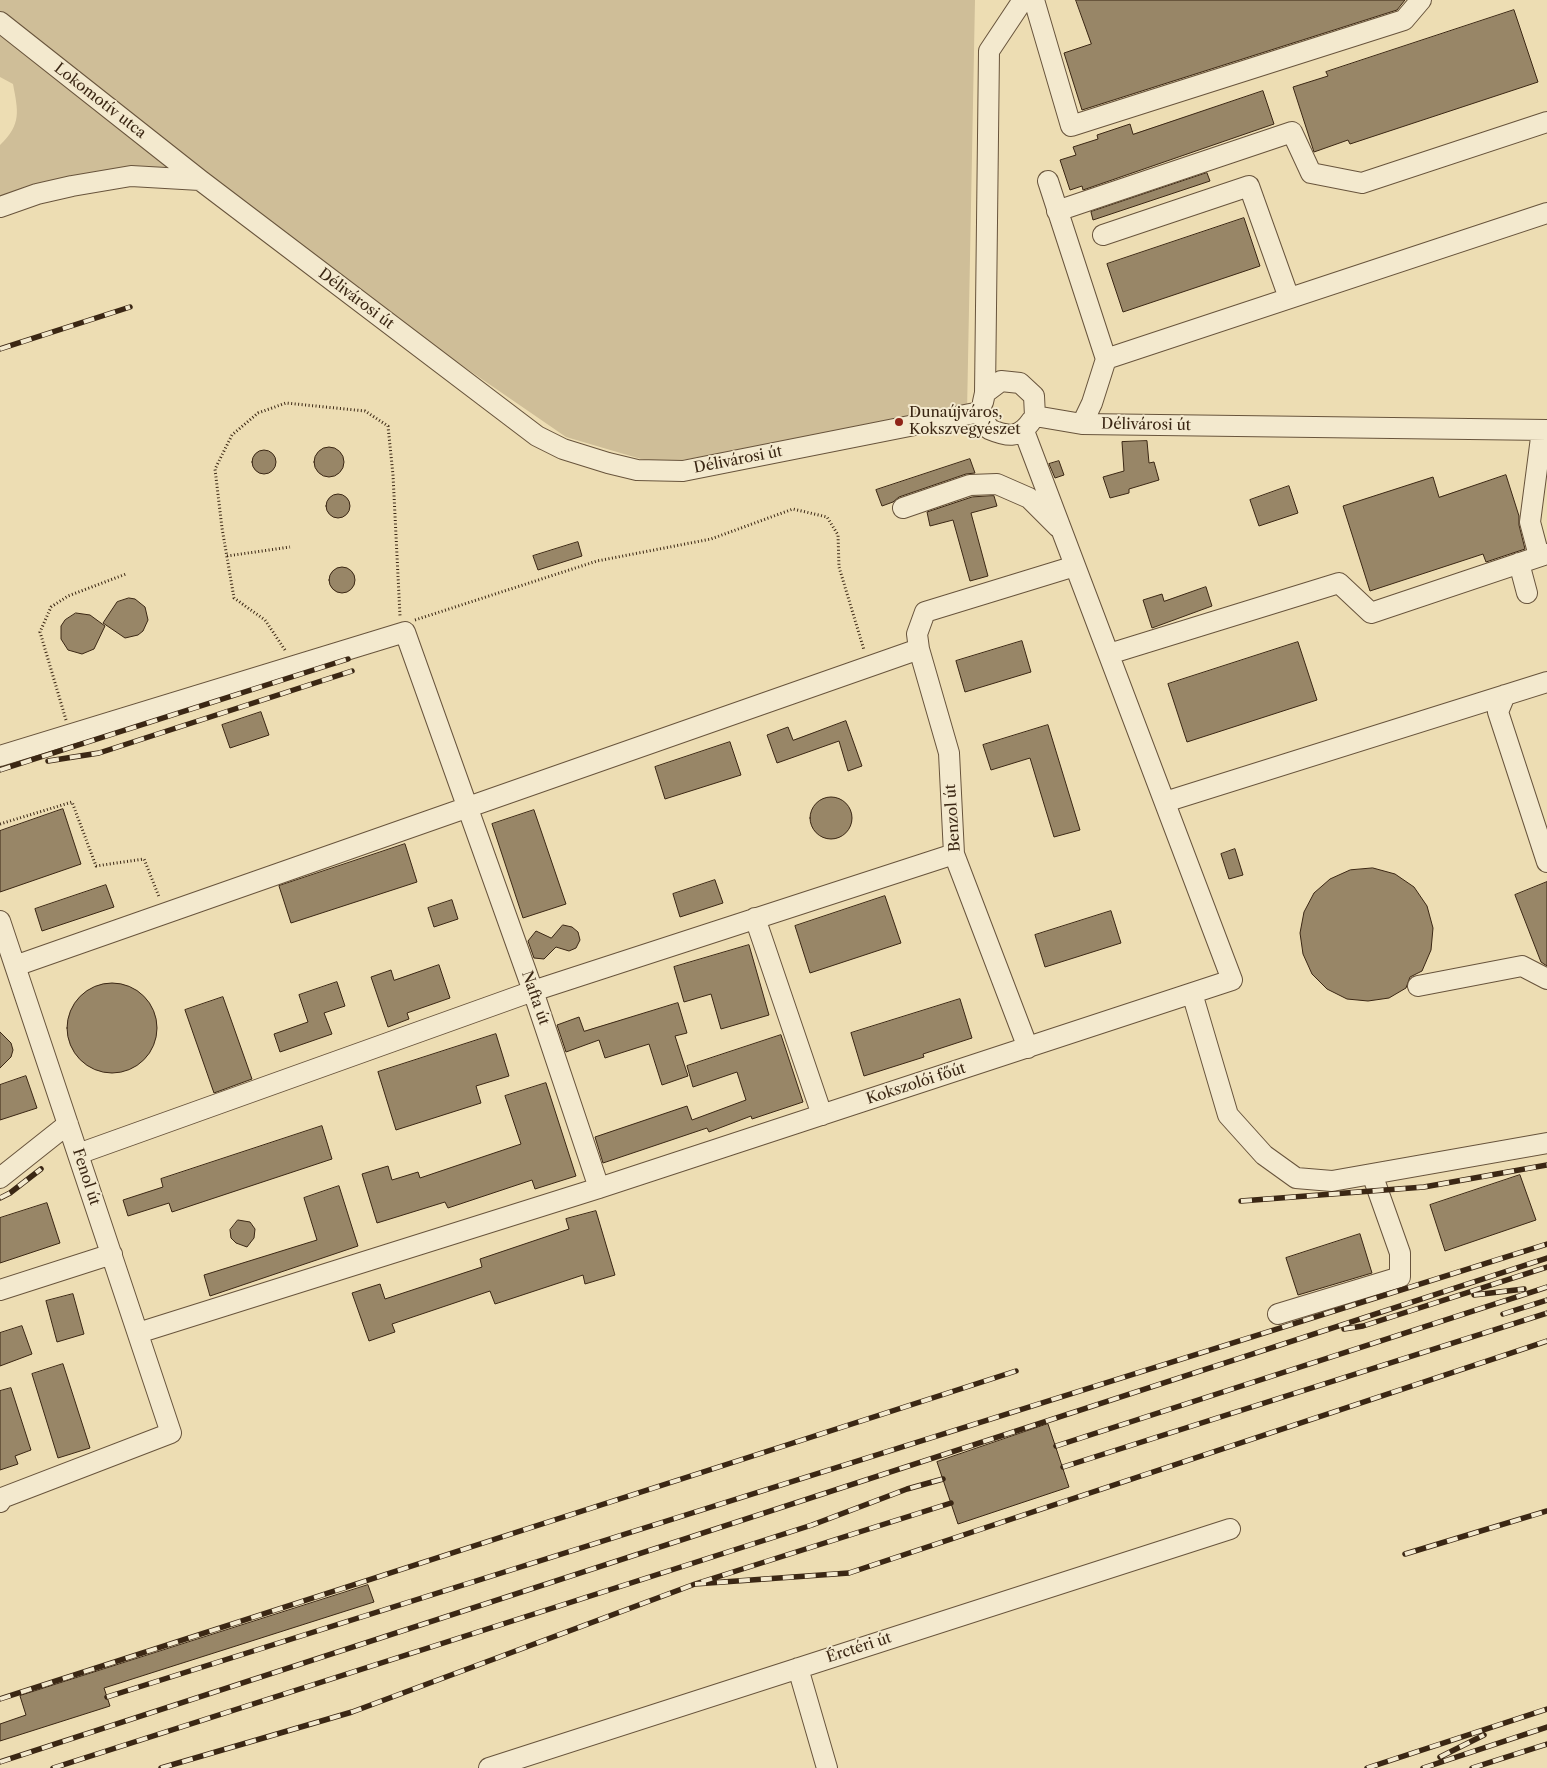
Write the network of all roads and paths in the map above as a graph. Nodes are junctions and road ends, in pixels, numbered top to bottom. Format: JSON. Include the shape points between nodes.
{"nodes":[{"id":1,"x":1023,"y":0,"type":"edge"},
{"id":2,"x":1034,"y":0,"type":"edge"},
{"id":3,"x":1421,"y":0,"type":"edge"},
{"id":4,"x":0,"y":22,"type":"edge"},
{"id":5,"x":1547,"y":122,"type":"edge"},
{"id":6,"x":145,"y":136,"type":"junction"},
{"id":7,"x":131,"y":176,"type":"junction"},
{"id":8,"x":200,"y":180,"type":"junction"},
{"id":9,"x":1048,"y":181,"type":"dead end"},
{"id":10,"x":0,"y":207,"type":"edge"},
{"id":11,"x":1057,"y":211,"type":"junction"},
{"id":12,"x":1547,"y":214,"type":"edge"},
{"id":13,"x":1104,"y":235,"type":"dead end"},
{"id":14,"x":1289,"y":298,"type":"junction"},
{"id":15,"x":1106,"y":359,"type":"junction"},
{"id":16,"x":983,"y":402,"type":"junction"},
{"id":17,"x":1030,"y":423,"type":"junction"},
{"id":18,"x":1082,"y":424,"type":"junction"},
{"id":19,"x":1545,"y":430,"type":"edge"},
{"id":20,"x":903,"y":508,"type":"dead end"},
{"id":21,"x":1062,"y":532,"type":"junction"},
{"id":22,"x":290,"y":547,"type":"dead end"},
{"id":23,"x":1543,"y":555,"type":"edge"},
{"id":24,"x":227,"y":556,"type":"junction"},
{"id":25,"x":1518,"y":564,"type":"junction"},
{"id":26,"x":1075,"y":566,"type":"junction"},
{"id":27,"x":126,"y":574,"type":"dead end"},
{"id":28,"x":1527,"y":593,"type":"dead end"},
{"id":29,"x":405,"y":632,"type":"junction"},
{"id":30,"x":919,"y":649,"type":"junction"},
{"id":31,"x":1109,"y":654,"type":"junction"},
{"id":32,"x":295,"y":666,"type":"junction"},
{"id":33,"x":870,"y":667,"type":"junction"},
{"id":34,"x":1547,"y":682,"type":"edge"},
{"id":35,"x":1505,"y":695,"type":"junction"},
{"id":36,"x":70,"y":734,"type":"junction"},
{"id":37,"x":0,"y":756,"type":"edge"},
{"id":38,"x":1165,"y":802,"type":"junction"},
{"id":39,"x":468,"y":808,"type":"junction"},
{"id":40,"x":0,"y":824,"type":"edge"},
{"id":41,"x":954,"y":854,"type":"junction"},
{"id":42,"x":1547,"y":862,"type":"edge"},
{"id":43,"x":166,"y":914,"type":"junction"},
{"id":44,"x":755,"y":918,"type":"junction"},
{"id":45,"x":0,"y":921,"type":"edge"},
{"id":46,"x":15,"y":966,"type":"junction"},
{"id":47,"x":1547,"y":980,"type":"edge"},
{"id":48,"x":1418,"y":986,"type":"dead end"},
{"id":49,"x":533,"y":991,"type":"junction"},
{"id":50,"x":1192,"y":993,"type":"junction"},
{"id":51,"x":1028,"y":1048,"type":"junction"},
{"id":52,"x":822,"y":1115,"type":"junction"},
{"id":53,"x":68,"y":1124,"type":"junction"},
{"id":54,"x":1547,"y":1143,"type":"edge"},
{"id":55,"x":78,"y":1154,"type":"junction"},
{"id":56,"x":1372,"y":1174,"type":"junction"},
{"id":57,"x":0,"y":1178,"type":"edge"},
{"id":58,"x":599,"y":1188,"type":"junction"},
{"id":59,"x":112,"y":1254,"type":"junction"},
{"id":60,"x":0,"y":1290,"type":"edge"},
{"id":61,"x":1278,"y":1314,"type":"dead end"},
{"id":62,"x":138,"y":1333,"type":"junction"},
{"id":63,"x":0,"y":1502,"type":"edge"},
{"id":64,"x":1230,"y":1529,"type":"dead end"},
{"id":65,"x":798,"y":1668,"type":"junction"},
{"id":66,"x":489,"y":1768,"type":"edge"},
{"id":67,"x":827,"y":1768,"type":"edge"}],
"edges":[{"from":1,"to":16,"type":"street","via":[[989,51]]},
{"from":2,"to":3,"type":"street","via":[[1071,126],[1404,20]]},
{"from":4,"to":6,"type":"street","name":"Lokomotív utca"},
{"from":5,"to":11,"type":"street","via":[[1362,183],[1311,173],[1292,132]]},
{"from":6,"to":7,"type":"street","via":[[151,148],[150,160]]},
{"from":6,"to":8,"type":"street","name":"Lokomotív utca"},
{"from":7,"to":8,"type":"street"},
{"from":7,"to":10,"type":"street","via":[[72,186]]},
{"from":8,"to":16,"type":"street","name":"Délivárosi út","via":[[537,436],[563,449],[608,463],[638,470],[683,471]]},
{"from":9,"to":11,"type":"street"},
{"from":11,"to":15,"type":"street"},
{"from":12,"to":14,"type":"street"},
{"from":13,"to":14,"type":"street","via":[[1249,186]]},
{"from":14,"to":15,"type":"street"},
{"from":15,"to":18,"type":"street"},
{"from":16,"to":17,"type":"street","name":"Délivárosi út","via":[[989,429],[1006,436]]},
{"from":16,"to":17,"type":"street","via":[[1000,381],[1020,383],[1034,396]]},
{"from":17,"to":18,"type":"street","name":"Délivárosi út"},
{"from":17,"to":21,"type":"street"},
{"from":18,"to":19,"type":"street","name":"Délivárosi út"},
{"from":19,"to":23,"type":"street","via":[[1530,522]]},
{"from":20,"to":21,"type":"street","via":[[970,485],[997,484],[1029,498]]},
{"from":21,"to":26,"type":"street"},
{"from":22,"to":24,"type":"path"},
{"from":23,"to":25,"type":"street"},
{"from":24,"to":29,"type":"path","via":[[215,469],[232,435],[258,413],[286,403],[365,411],[388,426],[400,621]]},
{"from":24,"to":32,"type":"path","via":[[234,598],[265,620]]},
{"from":25,"to":28,"type":"street"},
{"from":25,"to":31,"type":"street","via":[[1371,613],[1339,583]]},
{"from":26,"to":30,"type":"street","name":"Benzol út","via":[[925,612],[916,634]]},
{"from":26,"to":31,"type":"street"},
{"from":27,"to":36,"type":"path","via":[[68,596],[51,607],[40,632]]},
{"from":29,"to":32,"type":"street"},
{"from":29,"to":33,"type":"path","via":[[414,620],[597,561],[711,539],[793,509],[827,517],[838,535],[839,567]]},
{"from":29,"to":39,"type":"street","name":"Nafta út"},
{"from":30,"to":33,"type":"street"},
{"from":30,"to":41,"type":"street","name":"Benzol út","via":[[950,753]]},
{"from":31,"to":38,"type":"street"},
{"from":32,"to":36,"type":"street"},
{"from":33,"to":39,"type":"street"},
{"from":34,"to":35,"type":"street"},
{"from":35,"to":38,"type":"street"},
{"from":35,"to":42,"type":"street","via":[[1498,712]]},
{"from":36,"to":37,"type":"street"},
{"from":38,"to":50,"type":"street","name":"Kokszolói főút","via":[[1232,980]]},
{"from":39,"to":43,"type":"street"},
{"from":39,"to":49,"type":"street","name":"Nafta út"},
{"from":40,"to":43,"type":"path","via":[[72,802],[96,866],[144,859]]},
{"from":41,"to":44,"type":"street"},
{"from":41,"to":51,"type":"street","name":"Benzol út"},
{"from":43,"to":46,"type":"street"},
{"from":44,"to":49,"type":"street"},
{"from":44,"to":52,"type":"street"},
{"from":45,"to":46,"type":"street","name":"Fenol út"},
{"from":46,"to":53,"type":"street","name":"Fenol út"},
{"from":47,"to":48,"type":"street","via":[[1522,966]]},
{"from":49,"to":55,"type":"street"},
{"from":49,"to":58,"type":"street","name":"Nafta út"},
{"from":50,"to":51,"type":"street","name":"Kokszolói főút"},
{"from":50,"to":56,"type":"street","via":[[1228,1115],[1264,1155],[1296,1178],[1332,1181]]},
{"from":51,"to":52,"type":"street","name":"Kokszolói főút"},
{"from":52,"to":58,"type":"street","name":"Kokszolói főút"},
{"from":53,"to":55,"type":"street","name":"Fenol út"},
{"from":53,"to":57,"type":"street"},
{"from":54,"to":56,"type":"street"},
{"from":55,"to":59,"type":"street","name":"Fenol út"},
{"from":56,"to":61,"type":"street","via":[[1400,1253],[1400,1276]]},
{"from":58,"to":62,"type":"street","name":"Kokszolói főút"},
{"from":59,"to":60,"type":"street"},
{"from":59,"to":62,"type":"street","name":"Fenol út"},
{"from":62,"to":63,"type":"street","name":"Fenol út","via":[[171,1433],[2,1498]]},
{"from":64,"to":65,"type":"street","name":"Érctéri út"},
{"from":65,"to":66,"type":"street","name":"Érctéri út"},
{"from":65,"to":67,"type":"street"}]}
